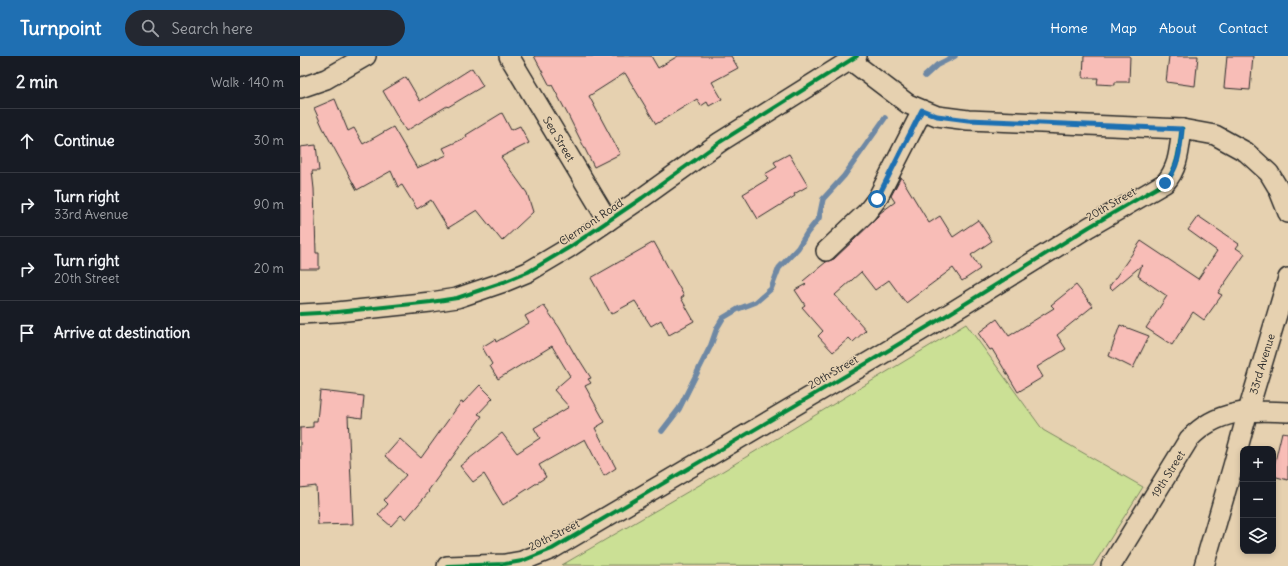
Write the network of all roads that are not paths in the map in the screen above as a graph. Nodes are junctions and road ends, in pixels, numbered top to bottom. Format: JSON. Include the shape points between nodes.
{"nodes":[{"id":1,"x":366,"y":56,"type":"edge"},
{"id":2,"x":509,"y":56,"type":"edge"},
{"id":3,"x":853,"y":58,"type":"edge"},
{"id":4,"x":300,"y":88,"type":"edge"},
{"id":5,"x":922,"y":110,"type":"junction"},
{"id":6,"x":1182,"y":129,"type":"junction"},
{"id":7,"x":1288,"y":213,"type":"edge"},
{"id":8,"x":608,"y":221,"type":"junction"},
{"id":9,"x":826,"y":251,"type":"dead end"},
{"id":10,"x":1288,"y":278,"type":"edge"},
{"id":11,"x":300,"y":314,"type":"edge"},
{"id":12,"x":1248,"y":411,"type":"junction"},
{"id":13,"x":1288,"y":412,"type":"edge"},
{"id":14,"x":545,"y":560,"type":"edge"},
{"id":15,"x":447,"y":566,"type":"edge"},
{"id":16,"x":1111,"y":566,"type":"edge"},
{"id":17,"x":1204,"y":566,"type":"edge"}],
"edges":[{"from":1,"to":4,"type":"street","via":[[326,79]]},
{"from":2,"to":8,"type":"street","name":"Sea Street"},
{"from":3,"to":5,"type":"street","via":[[908,104]]},
{"from":3,"to":8,"type":"street","name":"Clermont Road","via":[[720,142]]},
{"from":5,"to":6,"type":"street","via":[[937,116],[957,119]]},
{"from":5,"to":9,"type":"street","via":[[877,199]]},
{"from":6,"to":7,"type":"street","via":[[1215,135],[1246,152],[1269,173]]},
{"from":6,"to":14,"type":"street","name":"20th Street","via":[[1176,166],[1165,183],[552,549]]},
{"from":8,"to":11,"type":"street","name":"Clermont Road","via":[[528,272],[457,298]]},
{"from":10,"to":12,"type":"street","name":"33rd Avenue"},
{"from":12,"to":13,"type":"street","name":"33rd Avenue"},
{"from":12,"to":16,"type":"street","name":"19th Street","via":[[1221,416],[1210,421],[1189,439]]},
{"from":12,"to":17,"type":"street"},
{"from":14,"to":15,"type":"street","name":"20th Street"}]}
